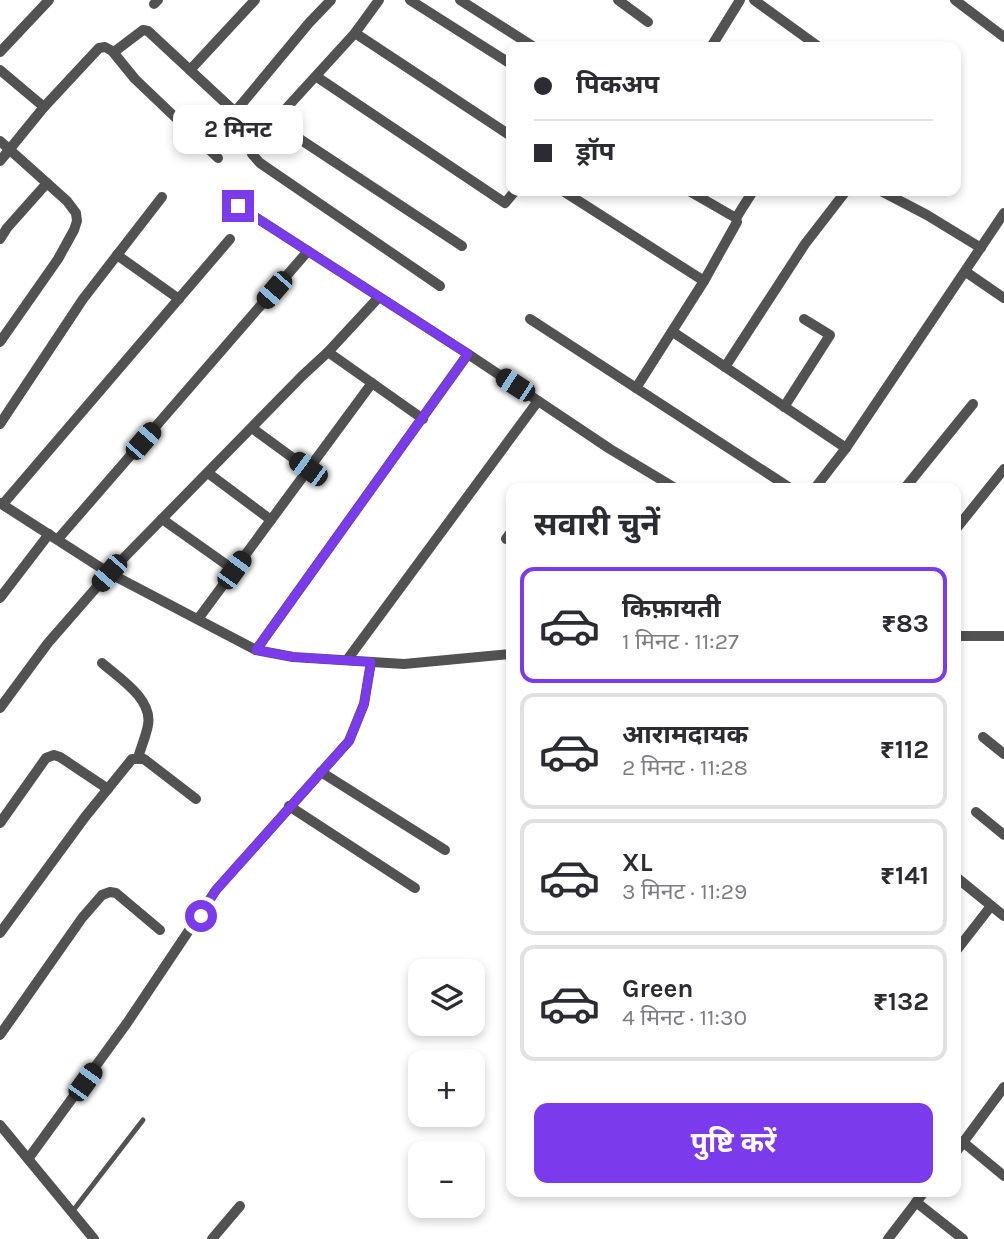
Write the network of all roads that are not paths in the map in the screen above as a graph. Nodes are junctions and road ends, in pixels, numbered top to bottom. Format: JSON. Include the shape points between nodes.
{"nodes":[{"id":1,"x":49,"y":0,"type":"edge"},
{"id":2,"x":255,"y":0,"type":"edge"},
{"id":3,"x":331,"y":0,"type":"edge"},
{"id":4,"x":379,"y":0,"type":"edge"},
{"id":5,"x":410,"y":0,"type":"edge"},
{"id":6,"x":460,"y":0,"type":"edge"},
{"id":7,"x":618,"y":0,"type":"edge"},
{"id":8,"x":740,"y":0,"type":"edge"},
{"id":9,"x":754,"y":0,"type":"edge"},
{"id":10,"x":776,"y":0,"type":"edge"},
{"id":11,"x":954,"y":0,"type":"edge"},
{"id":12,"x":768,"y":11,"type":"junction"},
{"id":13,"x":648,"y":22,"type":"dead end"},
{"id":14,"x":355,"y":33,"type":"junction"},
{"id":15,"x":1004,"y":37,"type":"edge"},
{"id":16,"x":526,"y":42,"type":"edge"},
{"id":17,"x":714,"y":42,"type":"edge"},
{"id":18,"x":812,"y":42,"type":"edge"},
{"id":19,"x":0,"y":52,"type":"edge"},
{"id":20,"x":113,"y":52,"type":"junction"},
{"id":21,"x":506,"y":61,"type":"edge"},
{"id":22,"x":0,"y":70,"type":"edge"},
{"id":23,"x":190,"y":70,"type":"junction"},
{"id":24,"x":317,"y":77,"type":"junction"},
{"id":25,"x":44,"y":107,"type":"junction"},
{"id":26,"x":235,"y":112,"type":"junction"},
{"id":27,"x":278,"y":121,"type":"junction"},
{"id":28,"x":506,"y":133,"type":"edge"},
{"id":29,"x":261,"y":136,"type":"junction"},
{"id":30,"x":0,"y":141,"type":"edge"},
{"id":31,"x":10,"y":149,"type":"junction"},
{"id":32,"x":218,"y":158,"type":"dead end"},
{"id":33,"x":0,"y":161,"type":"edge"},
{"id":34,"x":47,"y":183,"type":"junction"},
{"id":35,"x":511,"y":196,"type":"edge"},
{"id":36,"x":571,"y":196,"type":"edge"},
{"id":37,"x":698,"y":196,"type":"edge"},
{"id":38,"x":750,"y":196,"type":"edge"},
{"id":39,"x":842,"y":196,"type":"edge"},
{"id":40,"x":893,"y":196,"type":"edge"},
{"id":41,"x":162,"y":197,"type":"dead end"},
{"id":42,"x":238,"y":206,"type":"dead end"},
{"id":43,"x":1004,"y":213,"type":"edge"},
{"id":44,"x":736,"y":218,"type":"junction"},
{"id":45,"x":0,"y":239,"type":"edge"},
{"id":46,"x":230,"y":239,"type":"dead end"},
{"id":47,"x":462,"y":246,"type":"dead end"},
{"id":48,"x":981,"y":248,"type":"junction"},
{"id":49,"x":308,"y":251,"type":"junction"},
{"id":50,"x":117,"y":255,"type":"junction"},
{"id":51,"x":966,"y":272,"type":"junction"},
{"id":52,"x":704,"y":281,"type":"junction"},
{"id":53,"x":440,"y":286,"type":"dead end"},
{"id":54,"x":379,"y":297,"type":"junction"},
{"id":55,"x":1004,"y":298,"type":"edge"},
{"id":56,"x":179,"y":299,"type":"junction"},
{"id":57,"x":530,"y":319,"type":"dead end"},
{"id":58,"x":804,"y":319,"type":"dead end"},
{"id":59,"x":673,"y":332,"type":"junction"},
{"id":60,"x":0,"y":342,"type":"edge"},
{"id":61,"x":328,"y":352,"type":"junction"},
{"id":62,"x":468,"y":354,"type":"junction"},
{"id":63,"x":725,"y":367,"type":"junction"},
{"id":64,"x":372,"y":383,"type":"junction"},
{"id":65,"x":636,"y":388,"type":"junction"},
{"id":66,"x":538,"y":401,"type":"junction"},
{"id":67,"x":973,"y":404,"type":"dead end"},
{"id":68,"x":784,"y":407,"type":"junction"},
{"id":69,"x":423,"y":419,"type":"junction"},
{"id":70,"x":0,"y":424,"type":"edge"},
{"id":71,"x":252,"y":428,"type":"junction"},
{"id":72,"x":846,"y":449,"type":"junction"},
{"id":73,"x":308,"y":469,"type":"junction"},
{"id":74,"x":1004,"y":469,"type":"edge"},
{"id":75,"x":208,"y":473,"type":"junction"},
{"id":76,"x":667,"y":483,"type":"edge"},
{"id":77,"x":782,"y":483,"type":"edge"},
{"id":78,"x":819,"y":483,"type":"edge"},
{"id":79,"x":909,"y":483,"type":"edge"},
{"id":80,"x":1,"y":504,"type":"edge"},
{"id":81,"x":162,"y":519,"type":"junction"},
{"id":82,"x":271,"y":520,"type":"junction"},
{"id":83,"x":961,"y":523,"type":"edge"},
{"id":84,"x":54,"y":536,"type":"junction"},
{"id":85,"x":234,"y":570,"type":"junction"},
{"id":86,"x":109,"y":573,"type":"junction"},
{"id":87,"x":0,"y":598,"type":"edge"},
{"id":88,"x":198,"y":619,"type":"junction"},
{"id":89,"x":961,"y":636,"type":"edge"},
{"id":90,"x":1004,"y":636,"type":"edge"},
{"id":91,"x":256,"y":650,"type":"junction"},
{"id":92,"x":506,"y":654,"type":"edge"},
{"id":93,"x":346,"y":660,"type":"junction"},
{"id":94,"x":371,"y":662,"type":"junction"},
{"id":95,"x":102,"y":663,"type":"dead end"},
{"id":96,"x":0,"y":708,"type":"edge"},
{"id":97,"x":983,"y":737,"type":"dead end"},
{"id":98,"x":1004,"y":754,"type":"edge"},
{"id":99,"x":138,"y":758,"type":"junction"},
{"id":100,"x":321,"y":772,"type":"junction"},
{"id":101,"x":108,"y":789,"type":"junction"},
{"id":102,"x":196,"y":799,"type":"dead end"},
{"id":103,"x":289,"y":806,"type":"junction"},
{"id":104,"x":976,"y":811,"type":"dead end"},
{"id":105,"x":0,"y":823,"type":"edge"},
{"id":106,"x":1004,"y":835,"type":"edge"},
{"id":107,"x":445,"y":850,"type":"dead end"},
{"id":108,"x":961,"y":885,"type":"edge"},
{"id":109,"x":415,"y":888,"type":"dead end"},
{"id":110,"x":991,"y":906,"type":"junction"},
{"id":111,"x":1004,"y":916,"type":"edge"},
{"id":112,"x":160,"y":930,"type":"dead end"},
{"id":113,"x":0,"y":933,"type":"edge"},
{"id":114,"x":961,"y":945,"type":"edge"},
{"id":115,"x":0,"y":1035,"type":"edge"},
{"id":116,"x":1004,"y":1087,"type":"edge"},
{"id":117,"x":143,"y":1120,"type":"dead end"},
{"id":118,"x":0,"y":1125,"type":"edge"},
{"id":119,"x":961,"y":1144,"type":"edge"},
{"id":120,"x":961,"y":1148,"type":"edge"},
{"id":121,"x":28,"y":1159,"type":"junction"},
{"id":122,"x":1004,"y":1176,"type":"edge"},
{"id":123,"x":920,"y":1197,"type":"edge"},
{"id":124,"x":916,"y":1202,"type":"junction"},
{"id":125,"x":240,"y":1206,"type":"dead end"},
{"id":126,"x":71,"y":1212,"type":"junction"},
{"id":127,"x":94,"y":1239,"type":"edge"},
{"id":128,"x":212,"y":1239,"type":"edge"},
{"id":129,"x":888,"y":1239,"type":"edge"},
{"id":130,"x":963,"y":1239,"type":"edge"}],
"edges":[{"from":1,"to":19,"type":"street"},
{"from":2,"to":23,"type":"street"},
{"from":3,"to":26,"type":"street"},
{"from":4,"to":14,"type":"street"},
{"from":5,"to":21,"type":"street"},
{"from":6,"to":16,"type":"street"},
{"from":7,"to":13,"type":"street"},
{"from":8,"to":17,"type":"street"},
{"from":9,"to":12,"type":"street"},
{"from":10,"to":12,"type":"street"},
{"from":11,"to":15,"type":"street"},
{"from":12,"to":18,"type":"street"},
{"from":14,"to":24,"type":"street"},
{"from":14,"to":28,"type":"street"},
{"from":20,"to":23,"type":"street","via":[[135,33],[146,30]]},
{"from":20,"to":25,"type":"street","via":[[99,48]]},
{"from":20,"to":32,"type":"street"},
{"from":22,"to":25,"type":"street"},
{"from":23,"to":26,"type":"street"},
{"from":24,"to":27,"type":"street"},
{"from":24,"to":35,"type":"street","via":[[505,203]]},
{"from":25,"to":31,"type":"street"},
{"from":26,"to":29,"type":"street"},
{"from":27,"to":29,"type":"street"},
{"from":27,"to":47,"type":"street"},
{"from":29,"to":53,"type":"street","via":[[252,153],[260,163]]},
{"from":30,"to":31,"type":"street"},
{"from":31,"to":33,"type":"street"},
{"from":31,"to":34,"type":"street"},
{"from":34,"to":45,"type":"street"},
{"from":34,"to":60,"type":"street","via":[[67,201],[78,221],[58,259]]},
{"from":36,"to":52,"type":"street"},
{"from":37,"to":44,"type":"street"},
{"from":38,"to":44,"type":"street"},
{"from":39,"to":63,"type":"street","via":[[805,244]]},
{"from":40,"to":48,"type":"street"},
{"from":41,"to":50,"type":"street"},
{"from":42,"to":49,"type":"street"},
{"from":43,"to":48,"type":"street"},
{"from":44,"to":52,"type":"street","via":[[733,232]]},
{"from":46,"to":56,"type":"street"},
{"from":48,"to":51,"type":"street"},
{"from":49,"to":54,"type":"street"},
{"from":49,"to":84,"type":"street"},
{"from":50,"to":56,"type":"street"},
{"from":50,"to":70,"type":"street"},
{"from":51,"to":55,"type":"street"},
{"from":51,"to":72,"type":"street"},
{"from":52,"to":59,"type":"street"},
{"from":54,"to":61,"type":"street"},
{"from":54,"to":62,"type":"street"},
{"from":56,"to":80,"type":"street"},
{"from":57,"to":65,"type":"street"},
{"from":58,"to":68,"type":"street","via":[[830,335]]},
{"from":59,"to":63,"type":"street"},
{"from":59,"to":65,"type":"street"},
{"from":61,"to":64,"type":"street"},
{"from":61,"to":71,"type":"street"},
{"from":62,"to":66,"type":"street"},
{"from":62,"to":69,"type":"street"},
{"from":63,"to":68,"type":"street"},
{"from":64,"to":69,"type":"street"},
{"from":64,"to":73,"type":"street"},
{"from":65,"to":77,"type":"street"},
{"from":66,"to":76,"type":"street"},
{"from":66,"to":93,"type":"street"},
{"from":67,"to":79,"type":"street"},
{"from":68,"to":72,"type":"street"},
{"from":69,"to":91,"type":"street"},
{"from":71,"to":73,"type":"street"},
{"from":71,"to":75,"type":"street"},
{"from":72,"to":78,"type":"street"},
{"from":73,"to":82,"type":"street"},
{"from":74,"to":83,"type":"street"},
{"from":75,"to":81,"type":"street"},
{"from":75,"to":82,"type":"street"},
{"from":80,"to":84,"type":"street"},
{"from":81,"to":85,"type":"street"},
{"from":81,"to":86,"type":"street"},
{"from":82,"to":85,"type":"street"},
{"from":84,"to":86,"type":"street"},
{"from":84,"to":87,"type":"street"},
{"from":85,"to":88,"type":"street"},
{"from":86,"to":88,"type":"street"},
{"from":86,"to":96,"type":"street"},
{"from":88,"to":91,"type":"street"},
{"from":89,"to":90,"type":"street"},
{"from":91,"to":93,"type":"street"},
{"from":92,"to":94,"type":"street","via":[[404,664]]},
{"from":93,"to":94,"type":"street"},
{"from":94,"to":100,"type":"street","via":[[356,726],[349,741]]},
{"from":95,"to":99,"type":"street","via":[[148,711]]},
{"from":97,"to":98,"type":"street"},
{"from":99,"to":101,"type":"street","via":[[132,759]]},
{"from":99,"to":102,"type":"street"},
{"from":100,"to":103,"type":"street"},
{"from":100,"to":107,"type":"street"},
{"from":101,"to":105,"type":"street","via":[[60,757],[51,756]]},
{"from":101,"to":113,"type":"street"},
{"from":103,"to":109,"type":"street"},
{"from":103,"to":121,"type":"street","via":[[216,890]]},
{"from":104,"to":106,"type":"street"},
{"from":108,"to":110,"type":"street"},
{"from":110,"to":111,"type":"street"},
{"from":110,"to":114,"type":"street"},
{"from":112,"to":115,"type":"street","via":[[116,893],[102,895]]},
{"from":116,"to":119,"type":"street"},
{"from":117,"to":126,"type":"lane"},
{"from":118,"to":121,"type":"street"},
{"from":120,"to":122,"type":"street"},
{"from":121,"to":126,"type":"street"},
{"from":123,"to":124,"type":"street"},
{"from":124,"to":129,"type":"street"},
{"from":124,"to":130,"type":"street"},
{"from":125,"to":128,"type":"street"},
{"from":126,"to":127,"type":"street"}]}
